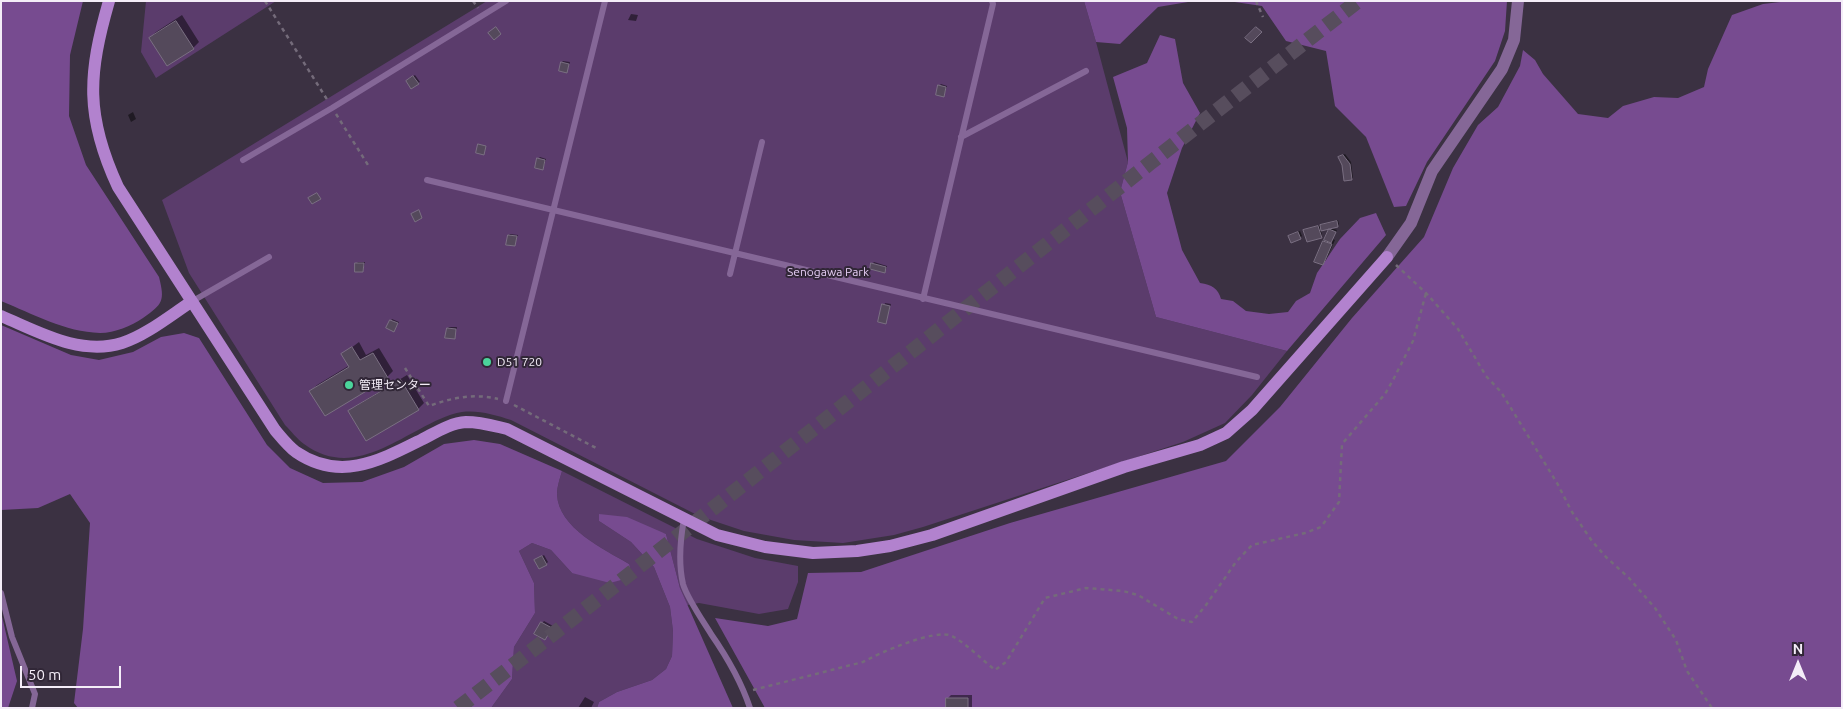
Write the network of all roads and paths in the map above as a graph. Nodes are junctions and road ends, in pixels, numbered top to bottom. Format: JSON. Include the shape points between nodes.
{"nodes":[{"id":1,"x":109,"y":1,"type":"edge"},
{"id":2,"x":264,"y":1,"type":"edge"},
{"id":3,"x":506,"y":1,"type":"edge"},
{"id":4,"x":605,"y":1,"type":"edge"},
{"id":5,"x":992,"y":1,"type":"edge"},
{"id":6,"x":1256,"y":1,"type":"edge"},
{"id":7,"x":1518,"y":1,"type":"edge"},
{"id":8,"x":1262,"y":17,"type":"dead end"},
{"id":9,"x":1086,"y":71,"type":"dead end"},
{"id":10,"x":332,"y":108,"type":"junction"},
{"id":11,"x":961,"y":137,"type":"junction"},
{"id":12,"x":762,"y":142,"type":"dead end"},
{"id":13,"x":243,"y":160,"type":"dead end"},
{"id":14,"x":368,"y":165,"type":"dead end"},
{"id":15,"x":427,"y":180,"type":"dead end"},
{"id":16,"x":555,"y":210,"type":"junction"},
{"id":17,"x":735,"y":254,"type":"junction"},
{"id":18,"x":269,"y":256,"type":"dead end"},
{"id":19,"x":1387,"y":256,"type":"junction"},
{"id":20,"x":730,"y":274,"type":"dead end"},
{"id":21,"x":1426,"y":293,"type":"junction"},
{"id":22,"x":923,"y":299,"type":"junction"},
{"id":23,"x":191,"y":302,"type":"junction"},
{"id":24,"x":1,"y":316,"type":"edge"},
{"id":25,"x":405,"y":368,"type":"dead end"},
{"id":26,"x":1257,"y":377,"type":"dead end"},
{"id":27,"x":506,"y":401,"type":"junction"},
{"id":28,"x":596,"y":448,"type":"dead end"},
{"id":29,"x":684,"y":519,"type":"junction"},
{"id":30,"x":1,"y":593,"type":"edge"},
{"id":31,"x":745,"y":692,"type":"junction"},
{"id":32,"x":32,"y":708,"type":"edge"},
{"id":33,"x":750,"y":708,"type":"edge"},
{"id":34,"x":1712,"y":708,"type":"edge"}],
"edges":[{"from":1,"to":23,"type":"street","via":[[95,59],[96,127],[105,160],[118,187]]},
{"from":2,"to":10,"type":"path"},
{"from":3,"to":10,"type":"lane"},
{"from":4,"to":16,"type":"lane"},
{"from":5,"to":11,"type":"lane"},
{"from":6,"to":8,"type":"path"},
{"from":7,"to":19,"type":"street","via":[[1514,40],[1502,69],[1432,171],[1412,223]]},
{"from":9,"to":11,"type":"lane"},
{"from":10,"to":13,"type":"lane"},
{"from":10,"to":14,"type":"path"},
{"from":11,"to":22,"type":"lane"},
{"from":12,"to":17,"type":"lane"},
{"from":15,"to":16,"type":"lane"},
{"from":16,"to":17,"type":"lane"},
{"from":16,"to":27,"type":"lane"},
{"from":17,"to":20,"type":"lane"},
{"from":17,"to":22,"type":"lane"},
{"from":18,"to":23,"type":"lane"},
{"from":19,"to":21,"type":"path"},
{"from":19,"to":29,"type":"street","via":[[1252,410],[1226,433],[1200,445],[1124,467],[932,535],[857,551],[813,553],[765,547],[717,535]]},
{"from":21,"to":31,"type":"path","via":[[1414,341],[1393,380],[1342,444],[1339,502],[1321,527],[1252,545],[1192,622],[1178,619],[1138,595],[1086,588],[1045,598],[1006,662],[995,670],[950,635],[934,635],[876,654],[863,662]]},
{"from":21,"to":34,"type":"path","via":[[1458,329],[1592,541],[1655,608],[1676,640],[1687,670]]},
{"from":22,"to":26,"type":"lane"},
{"from":23,"to":24,"type":"street","via":[[123,343],[101,347],[76,346]]},
{"from":23,"to":29,"type":"street","via":[[275,430],[295,451],[316,463],[339,467],[363,466],[445,428],[465,422],[486,423],[507,429]]},
{"from":25,"to":27,"type":"path","via":[[429,406],[471,396]]},
{"from":27,"to":28,"type":"path"},
{"from":29,"to":31,"type":"lane","via":[[679,547],[684,586]]},
{"from":30,"to":32,"type":"lane","via":[[12,637],[36,694]]},
{"from":31,"to":33,"type":"lane"}]}
